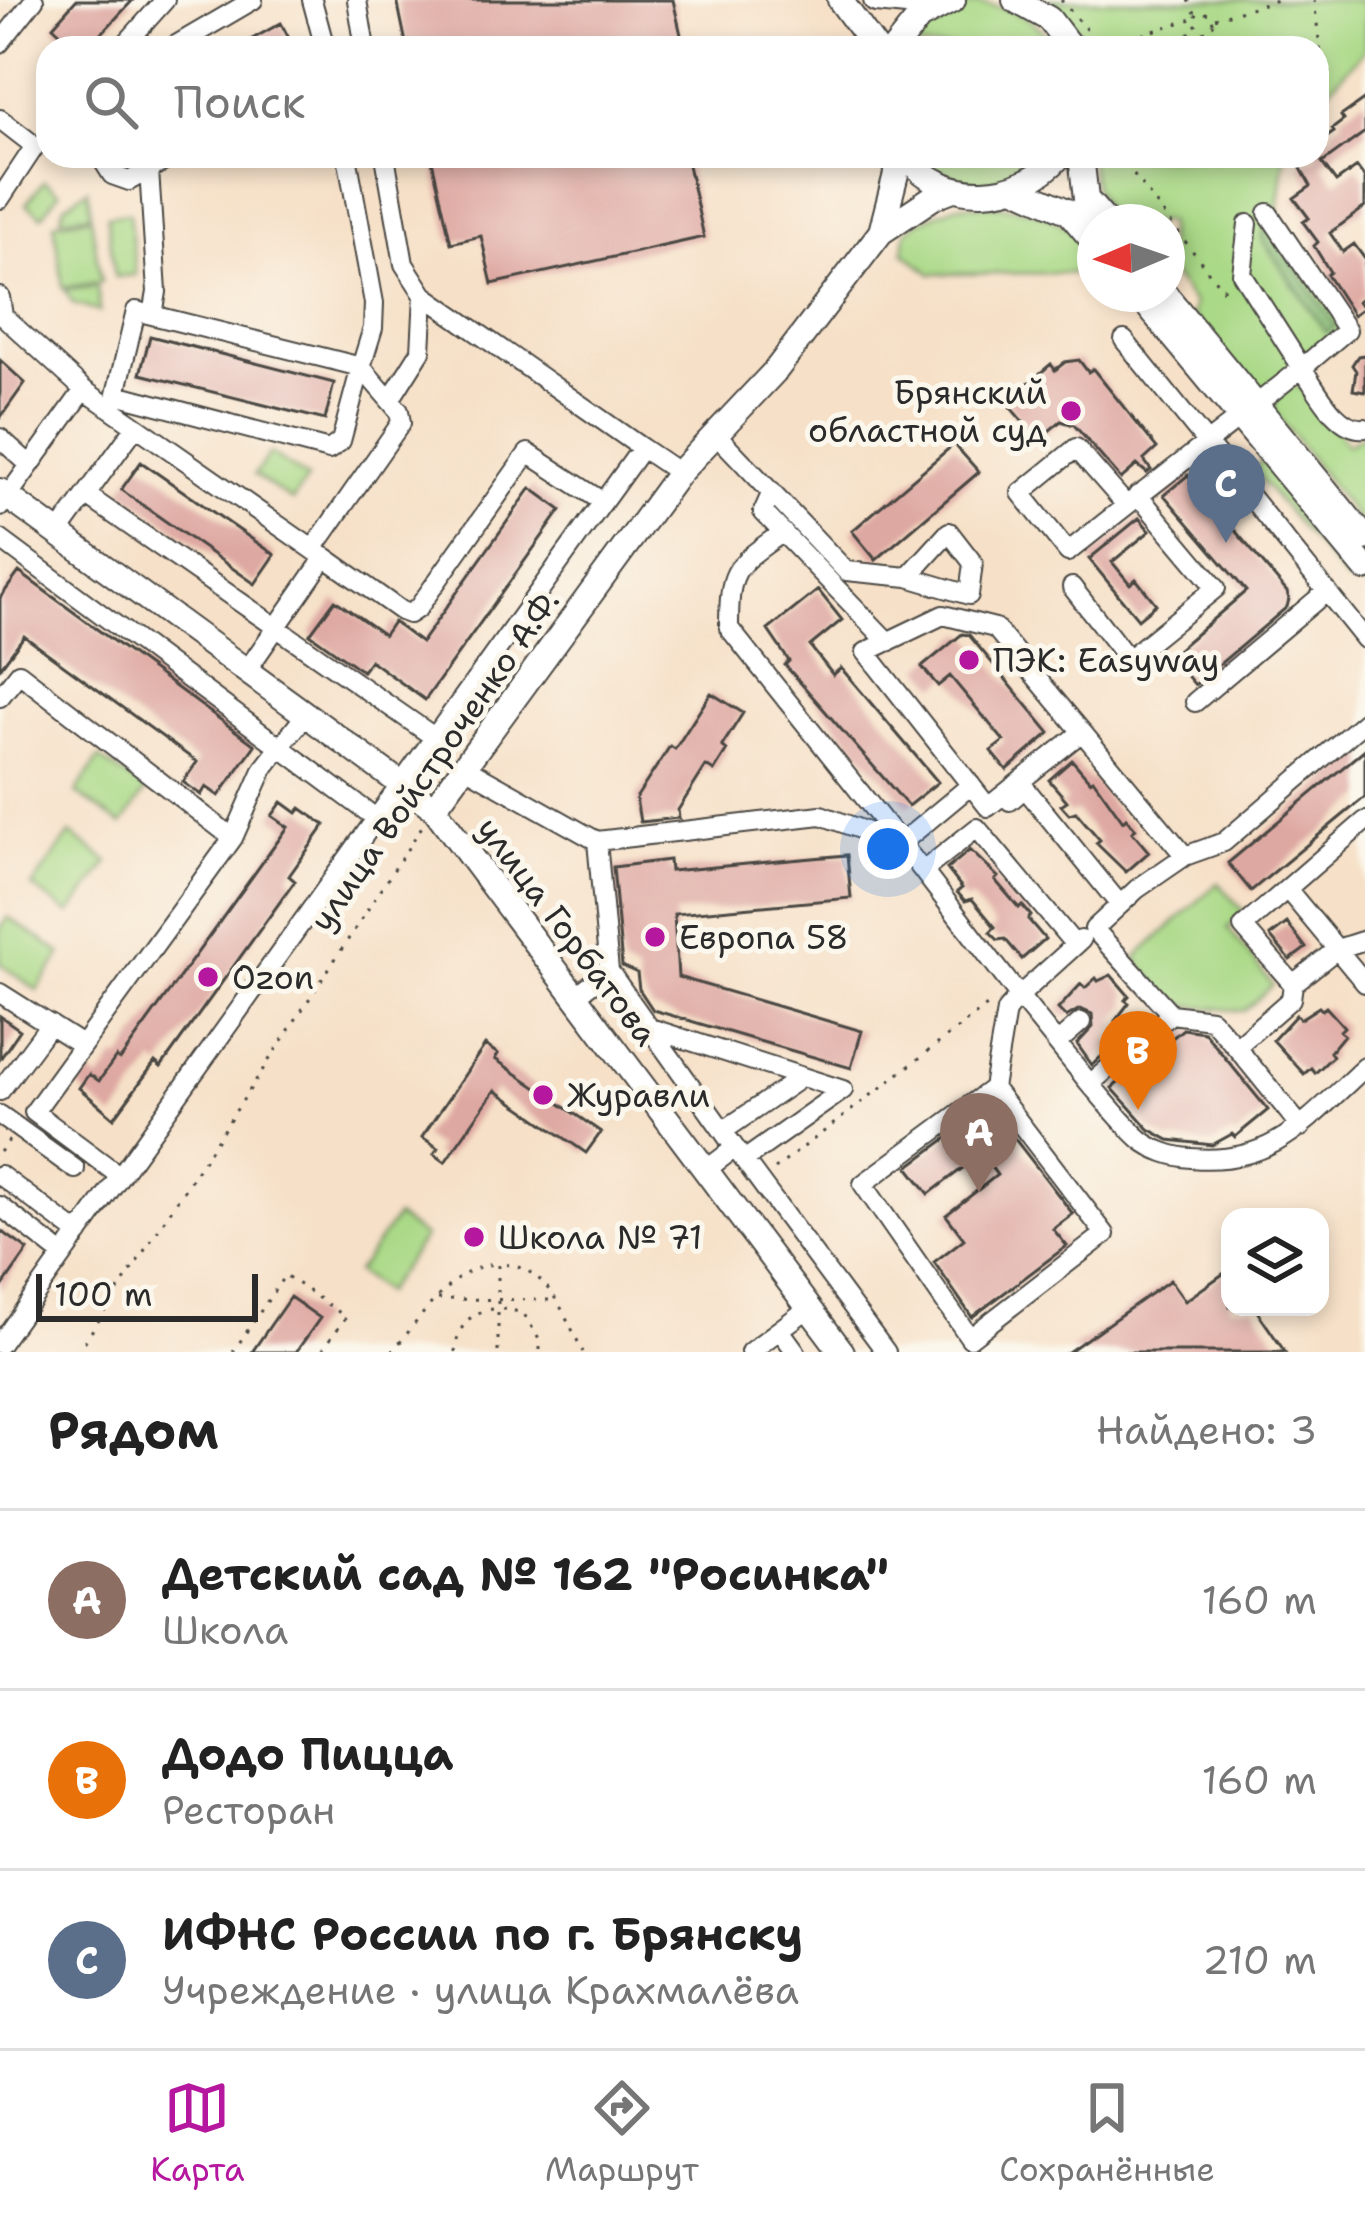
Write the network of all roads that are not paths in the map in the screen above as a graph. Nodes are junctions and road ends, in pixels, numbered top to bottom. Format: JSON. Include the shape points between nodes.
{"nodes":[{"id":1,"x":34,"y":0,"type":"edge"},
{"id":2,"x":165,"y":0,"type":"edge"},
{"id":3,"x":254,"y":0,"type":"edge"},
{"id":4,"x":312,"y":0,"type":"edge"},
{"id":5,"x":357,"y":0,"type":"edge"},
{"id":6,"x":840,"y":0,"type":"edge"},
{"id":7,"x":876,"y":0,"type":"edge"},
{"id":8,"x":1015,"y":0,"type":"edge"},
{"id":9,"x":945,"y":3,"type":"edge"},
{"id":10,"x":133,"y":36,"type":"edge"},
{"id":11,"x":192,"y":36,"type":"edge"},
{"id":12,"x":322,"y":36,"type":"edge"},
{"id":13,"x":363,"y":36,"type":"edge"},
{"id":14,"x":866,"y":36,"type":"edge"},
{"id":15,"x":905,"y":36,"type":"edge"},
{"id":16,"x":1072,"y":36,"type":"edge"},
{"id":17,"x":0,"y":43,"type":"edge"},
{"id":18,"x":0,"y":119,"type":"edge"},
{"id":19,"x":36,"y":137,"type":"edge"},
{"id":20,"x":36,"y":146,"type":"edge"},
{"id":21,"x":109,"y":168,"type":"edge"},
{"id":22,"x":152,"y":168,"type":"edge"},
{"id":23,"x":349,"y":168,"type":"edge"},
{"id":24,"x":387,"y":168,"type":"edge"},
{"id":25,"x":896,"y":168,"type":"edge"},
{"id":26,"x":920,"y":168,"type":"edge"},
{"id":27,"x":1049,"y":168,"type":"edge"},
{"id":28,"x":1080,"y":168,"type":"edge"},
{"id":29,"x":148,"y":170,"type":"junction"},
{"id":30,"x":1016,"y":188,"type":"junction"},
{"id":31,"x":953,"y":189,"type":"junction"},
{"id":32,"x":0,"y":200,"type":"edge"},
{"id":33,"x":1078,"y":204,"type":"edge"},
{"id":34,"x":1077,"y":205,"type":"edge"},
{"id":35,"x":1268,"y":213,"type":"dead end"},
{"id":36,"x":1248,"y":224,"type":"dead end"},
{"id":37,"x":881,"y":232,"type":"junction"},
{"id":38,"x":424,"y":296,"type":"junction"},
{"id":39,"x":0,"y":297,"type":"edge"},
{"id":40,"x":1155,"y":312,"type":"edge"},
{"id":41,"x":1178,"y":312,"type":"edge"},
{"id":42,"x":153,"y":316,"type":"junction"},
{"id":43,"x":1124,"y":340,"type":"dead end"},
{"id":44,"x":361,"y":367,"type":"junction"},
{"id":45,"x":1302,"y":368,"type":"junction"},
{"id":46,"x":84,"y":390,"type":"junction"},
{"id":47,"x":110,"y":400,"type":"junction"},
{"id":48,"x":390,"y":400,"type":"junction"},
{"id":49,"x":1252,"y":418,"type":"junction"},
{"id":50,"x":136,"y":426,"type":"junction"},
{"id":51,"x":1365,"y":428,"type":"edge"},
{"id":52,"x":716,"y":434,"type":"junction"},
{"id":53,"x":0,"y":438,"type":"edge"},
{"id":54,"x":1205,"y":440,"type":"junction"},
{"id":55,"x":642,"y":448,"type":"junction"},
{"id":56,"x":30,"y":465,"type":"junction"},
{"id":57,"x":679,"y":473,"type":"junction"},
{"id":58,"x":772,"y":492,"type":"junction"},
{"id":59,"x":86,"y":495,"type":"junction"},
{"id":60,"x":2,"y":499,"type":"edge"},
{"id":61,"x":1132,"y":500,"type":"junction"},
{"id":62,"x":603,"y":502,"type":"junction"},
{"id":63,"x":782,"y":532,"type":"junction"},
{"id":64,"x":57,"y":535,"type":"junction"},
{"id":65,"x":1365,"y":538,"type":"edge"},
{"id":66,"x":0,"y":539,"type":"edge"},
{"id":67,"x":319,"y":554,"type":"junction"},
{"id":68,"x":1365,"y":568,"type":"edge"},
{"id":69,"x":908,"y":577,"type":"dead end"},
{"id":70,"x":1072,"y":587,"type":"dead end"},
{"id":71,"x":1328,"y":591,"type":"junction"},
{"id":72,"x":277,"y":629,"type":"junction"},
{"id":73,"x":1365,"y":639,"type":"edge"},
{"id":74,"x":888,"y":642,"type":"junction"},
{"id":75,"x":247,"y":670,"type":"junction"},
{"id":76,"x":0,"y":697,"type":"edge"},
{"id":77,"x":1195,"y":702,"type":"dead end"},
{"id":78,"x":307,"y":713,"type":"junction"},
{"id":79,"x":1365,"y":722,"type":"edge"},
{"id":80,"x":1082,"y":732,"type":"junction"},
{"id":81,"x":434,"y":737,"type":"junction"},
{"id":82,"x":280,"y":747,"type":"junction"},
{"id":83,"x":464,"y":766,"type":"junction"},
{"id":84,"x":401,"y":782,"type":"junction"},
{"id":85,"x":971,"y":785,"type":"junction"},
{"id":86,"x":434,"y":808,"type":"junction"},
{"id":87,"x":376,"y":819,"type":"junction"},
{"id":88,"x":1365,"y":821,"type":"edge"},
{"id":89,"x":977,"y":828,"type":"junction"},
{"id":90,"x":233,"y":838,"type":"junction"},
{"id":91,"x":597,"y":841,"type":"junction"},
{"id":92,"x":900,"y":844,"type":"junction"},
{"id":93,"x":1185,"y":856,"type":"junction"},
{"id":94,"x":923,"y":871,"type":"junction"},
{"id":95,"x":1288,"y":889,"type":"junction"},
{"id":96,"x":1120,"y":905,"type":"junction"},
{"id":97,"x":1094,"y":929,"type":"junction"},
{"id":98,"x":1365,"y":940,"type":"edge"},
{"id":99,"x":1075,"y":945,"type":"junction"},
{"id":100,"x":1337,"y":949,"type":"junction"},
{"id":101,"x":609,"y":971,"type":"junction"},
{"id":102,"x":1365,"y":983,"type":"edge"},
{"id":103,"x":1293,"y":984,"type":"junction"},
{"id":104,"x":1016,"y":991,"type":"junction"},
{"id":105,"x":0,"y":993,"type":"edge"},
{"id":106,"x":576,"y":995,"type":"junction"},
{"id":107,"x":1172,"y":1015,"type":"junction"},
{"id":108,"x":1081,"y":1022,"type":"dead end"},
{"id":109,"x":50,"y":1024,"type":"junction"},
{"id":110,"x":650,"y":1028,"type":"junction"},
{"id":111,"x":1057,"y":1043,"type":"junction"},
{"id":112,"x":82,"y":1045,"type":"junction"},
{"id":113,"x":1236,"y":1047,"type":"junction"},
{"id":114,"x":1365,"y":1067,"type":"edge"},
{"id":115,"x":802,"y":1077,"type":"junction"},
{"id":116,"x":1090,"y":1084,"type":"junction"},
{"id":117,"x":993,"y":1088,"type":"junction"},
{"id":118,"x":0,"y":1091,"type":"edge"},
{"id":119,"x":0,"y":1114,"type":"edge"},
{"id":120,"x":1301,"y":1127,"type":"junction"},
{"id":121,"x":69,"y":1138,"type":"junction"},
{"id":122,"x":734,"y":1146,"type":"junction"},
{"id":123,"x":56,"y":1155,"type":"junction"},
{"id":124,"x":76,"y":1169,"type":"dead end"},
{"id":125,"x":707,"y":1169,"type":"junction"},
{"id":126,"x":0,"y":1174,"type":"edge"},
{"id":127,"x":120,"y":1176,"type":"junction"},
{"id":128,"x":0,"y":1206,"type":"edge"},
{"id":129,"x":79,"y":1234,"type":"junction"},
{"id":130,"x":64,"y":1255,"type":"junction"},
{"id":131,"x":810,"y":1307,"type":"junction"},
{"id":132,"x":780,"y":1330,"type":"junction"},
{"id":133,"x":0,"y":1344,"type":"edge"},
{"id":134,"x":750,"y":1352,"type":"edge"},
{"id":135,"x":796,"y":1352,"type":"edge"},
{"id":136,"x":842,"y":1352,"type":"edge"},
{"id":137,"x":886,"y":1352,"type":"edge"}],
"edges":[{"from":1,"to":17,"type":"street"},
{"from":2,"to":10,"type":"street"},
{"from":3,"to":11,"type":"street"},
{"from":4,"to":12,"type":"street"},
{"from":5,"to":13,"type":"street"},
{"from":6,"to":14,"type":"main road"},
{"from":7,"to":9,"type":"main road"},
{"from":8,"to":16,"type":"main road"},
{"from":9,"to":15,"type":"main road"},
{"from":18,"to":19,"type":"street"},
{"from":20,"to":32,"type":"street"},
{"from":21,"to":29,"type":"street","via":[[129,181]]},
{"from":22,"to":29,"type":"street"},
{"from":23,"to":44,"type":"street","via":[[374,303]]},
{"from":24,"to":38,"type":"street","via":[[404,264]]},
{"from":25,"to":37,"type":"main road"},
{"from":26,"to":31,"type":"main road"},
{"from":27,"to":30,"type":"main road"},
{"from":28,"to":33,"type":"main road"},
{"from":29,"to":42,"type":"street"},
{"from":30,"to":31,"type":"main road"},
{"from":30,"to":34,"type":"main road"},
{"from":31,"to":37,"type":"main road"},
{"from":35,"to":45,"type":"street","via":[[1347,330]]},
{"from":36,"to":45,"type":"street","via":[[1242,274]]},
{"from":37,"to":52,"type":"main road","name":"улица Войстроченко А.Ф."},
{"from":38,"to":48,"type":"street","via":[[421,351]]},
{"from":38,"to":55,"type":"street"},
{"from":39,"to":46,"type":"street","via":[[3,316]]},
{"from":40,"to":49,"type":"main road"},
{"from":41,"to":49,"type":"main road"},
{"from":42,"to":44,"type":"street"},
{"from":42,"to":47,"type":"street","via":[[136,311]]},
{"from":43,"to":54,"type":"street"},
{"from":44,"to":47,"type":"street","via":[[341,441],[329,450]]},
{"from":44,"to":48,"type":"street"},
{"from":45,"to":49,"type":"street"},
{"from":45,"to":51,"type":"street","via":[[1343,424]]},
{"from":46,"to":47,"type":"street"},
{"from":46,"to":56,"type":"street"},
{"from":47,"to":50,"type":"street"},
{"from":48,"to":67,"type":"street","via":[[401,423]]},
{"from":49,"to":54,"type":"street"},
{"from":49,"to":65,"type":"main road"},
{"from":49,"to":68,"type":"main road"},
{"from":50,"to":59,"type":"street"},
{"from":50,"to":67,"type":"street"},
{"from":52,"to":57,"type":"main road","name":"улица Войстроченко А.Ф."},
{"from":52,"to":58,"type":"street"},
{"from":53,"to":56,"type":"street"},
{"from":54,"to":61,"type":"street"},
{"from":54,"to":71,"type":"street"},
{"from":55,"to":57,"type":"street"},
{"from":55,"to":62,"type":"street"},
{"from":56,"to":60,"type":"street"},
{"from":57,"to":83,"type":"main road","name":"улица Войстроченко А.Ф."},
{"from":58,"to":63,"type":"street","via":[[764,512]]},
{"from":58,"to":69,"type":"street","via":[[846,571]]},
{"from":59,"to":64,"type":"street"},
{"from":59,"to":72,"type":"street"},
{"from":60,"to":64,"type":"main road","name":"улица Горбатова"},
{"from":61,"to":61,"type":"street","via":[[1068,552],[1021,493],[1076,448]]},
{"from":61,"to":70,"type":"street","via":[[1216,588],[1129,659]]},
{"from":62,"to":67,"type":"street","via":[[528,453],[409,614]]},
{"from":62,"to":81,"type":"street"},
{"from":63,"to":74,"type":"street"},
{"from":63,"to":92,"type":"street","via":[[738,565],[729,628]]},
{"from":64,"to":75,"type":"main road","name":"улица Горбатова"},
{"from":66,"to":82,"type":"street"},
{"from":67,"to":72,"type":"street"},
{"from":71,"to":73,"type":"street"},
{"from":71,"to":77,"type":"street"},
{"from":72,"to":75,"type":"street"},
{"from":72,"to":81,"type":"street"},
{"from":74,"to":80,"type":"street","via":[[943,615],[995,628]]},
{"from":74,"to":85,"type":"street","via":[[866,652]]},
{"from":75,"to":78,"type":"main road","name":"улица Горбатова"},
{"from":76,"to":90,"type":"street","via":[[19,673]]},
{"from":78,"to":82,"type":"street"},
{"from":78,"to":84,"type":"main road","name":"улица Горбатова"},
{"from":79,"to":93,"type":"street","via":[[1224,842]]},
{"from":80,"to":85,"type":"street","via":[[988,807]]},
{"from":80,"to":93,"type":"street"},
{"from":81,"to":84,"type":"street"},
{"from":82,"to":87,"type":"street"},
{"from":82,"to":90,"type":"street"},
{"from":83,"to":86,"type":"main road","name":"улица Войстроченко А.Ф."},
{"from":83,"to":91,"type":"street"},
{"from":84,"to":86,"type":"main road","name":"улица Горбатова"},
{"from":84,"to":87,"type":"street"},
{"from":85,"to":92,"type":"street"},
{"from":86,"to":106,"type":"main road","name":"улица Горбатова"},
{"from":87,"to":127,"type":"street"},
{"from":88,"to":95,"type":"street"},
{"from":89,"to":94,"type":"street"},
{"from":89,"to":96,"type":"street","via":[[1025,788]]},
{"from":89,"to":99,"type":"street"},
{"from":90,"to":112,"type":"street"},
{"from":91,"to":92,"type":"street","via":[[821,815]]},
{"from":91,"to":101,"type":"street"},
{"from":92,"to":94,"type":"street"},
{"from":93,"to":96,"type":"street"},
{"from":94,"to":104,"type":"street"},
{"from":95,"to":100,"type":"street"},
{"from":95,"to":103,"type":"street","via":[[1243,927]]},
{"from":96,"to":97,"type":"street"},
{"from":97,"to":99,"type":"street"},
{"from":97,"to":107,"type":"street"},
{"from":98,"to":100,"type":"street"},
{"from":99,"to":104,"type":"street"},
{"from":100,"to":102,"type":"street"},
{"from":100,"to":103,"type":"street"},
{"from":101,"to":106,"type":"street"},
{"from":101,"to":110,"type":"street"},
{"from":103,"to":113,"type":"street","via":[[1291,998]]},
{"from":104,"to":111,"type":"street"},
{"from":104,"to":117,"type":"street"},
{"from":105,"to":109,"type":"street"},
{"from":106,"to":125,"type":"main road","name":"улица Горбатова"},
{"from":107,"to":113,"type":"street","via":[[1211,1019]]},
{"from":107,"to":116,"type":"street"},
{"from":108,"to":111,"type":"street"},
{"from":109,"to":112,"type":"street"},
{"from":109,"to":118,"type":"street"},
{"from":110,"to":115,"type":"street"},
{"from":110,"to":122,"type":"street"},
{"from":111,"to":116,"type":"street"},
{"from":112,"to":121,"type":"street","via":[[34,1112]]},
{"from":113,"to":120,"type":"street"},
{"from":114,"to":120,"type":"street"},
{"from":115,"to":122,"type":"street"},
{"from":115,"to":122,"type":"street","via":[[843,1090]]},
{"from":116,"to":120,"type":"street","via":[[1143,1142],[1177,1157],[1238,1158]]},
{"from":117,"to":117,"type":"street","via":[[1106,1234],[970,1338],[863,1184]]},
{"from":119,"to":123,"type":"street"},
{"from":121,"to":123,"type":"street"},
{"from":121,"to":127,"type":"street"},
{"from":122,"to":125,"type":"street"},
{"from":122,"to":137,"type":"street"},
{"from":123,"to":124,"type":"street"},
{"from":125,"to":131,"type":"main road","name":"улица Горбатова"},
{"from":126,"to":129,"type":"street"},
{"from":127,"to":129,"type":"street"},
{"from":128,"to":130,"type":"street"},
{"from":129,"to":130,"type":"street"},
{"from":130,"to":133,"type":"street"},
{"from":131,"to":132,"type":"street"},
{"from":131,"to":136,"type":"main road","name":"улица Горбатова"},
{"from":132,"to":134,"type":"street"},
{"from":132,"to":135,"type":"street"}]}
